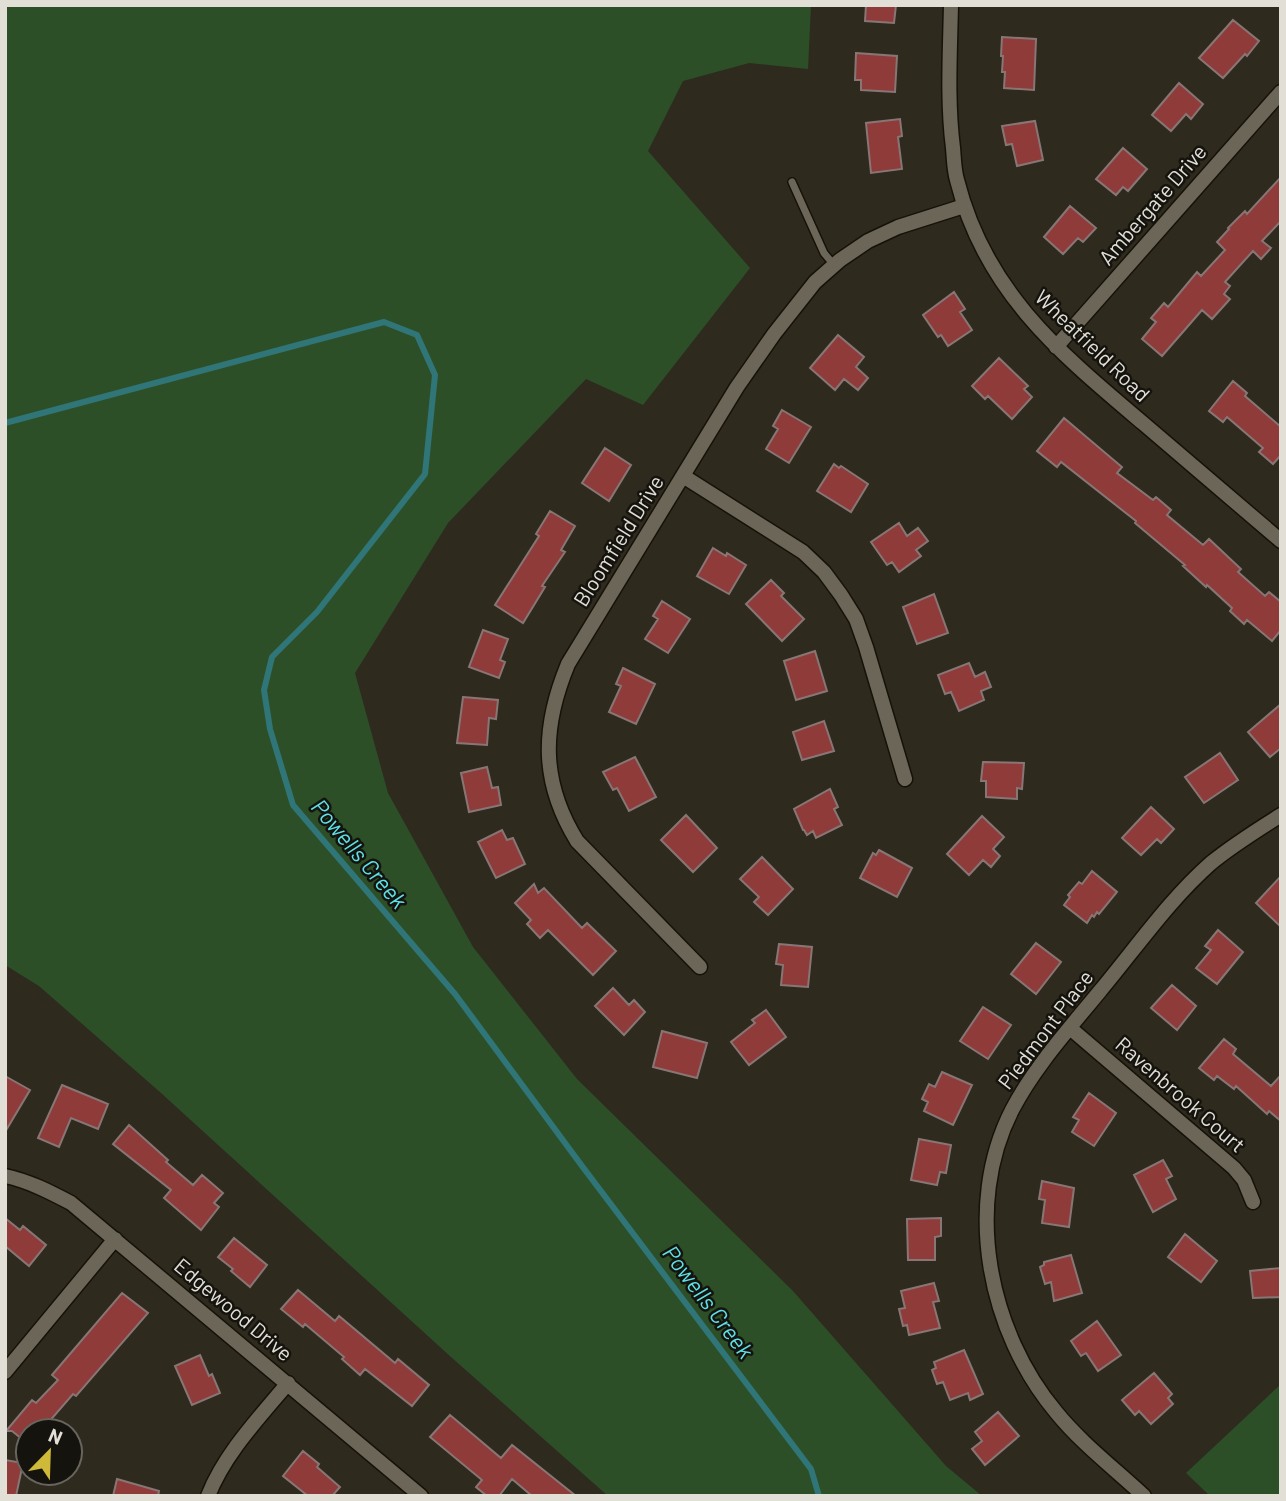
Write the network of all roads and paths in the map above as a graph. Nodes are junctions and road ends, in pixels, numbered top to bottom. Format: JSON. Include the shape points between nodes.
{"nodes":[{"id":1,"x":951,"y":5,"type":"edge"},
{"id":2,"x":1281,"y":92,"type":"edge"},
{"id":3,"x":792,"y":182,"type":"dead end"},
{"id":4,"x":964,"y":206,"type":"junction"},
{"id":5,"x":834,"y":265,"type":"junction"},
{"id":6,"x":1056,"y":347,"type":"junction"},
{"id":7,"x":683,"y":477,"type":"junction"},
{"id":8,"x":1281,"y":541,"type":"edge"},
{"id":9,"x":905,"y":779,"type":"dead end"},
{"id":10,"x":1280,"y":816,"type":"edge"},
{"id":11,"x":700,"y":967,"type":"dead end"},
{"id":12,"x":1070,"y":1028,"type":"junction"},
{"id":13,"x":5,"y":1176,"type":"edge"},
{"id":14,"x":1253,"y":1202,"type":"dead end"},
{"id":15,"x":115,"y":1239,"type":"junction"},
{"id":16,"x":5,"y":1372,"type":"edge"},
{"id":17,"x":288,"y":1383,"type":"junction"},
{"id":18,"x":208,"y":1496,"type":"edge"},
{"id":19,"x":421,"y":1496,"type":"edge"},
{"id":20,"x":1144,"y":1496,"type":"edge"}],
"edges":[{"from":1,"to":4,"type":"street","name":"Wheatfield Road","via":[[950,126]]},
{"from":2,"to":6,"type":"street","name":"Ambergate Drive"},
{"from":3,"to":5,"type":"lane","via":[[824,253]]},
{"from":4,"to":5,"type":"street","name":"Bloomfield Drive","via":[[898,227]]},
{"from":4,"to":6,"type":"street","name":"Wheatfield Road","via":[[997,275]]},
{"from":5,"to":7,"type":"street","name":"Bloomfield Drive","via":[[774,334]]},
{"from":6,"to":8,"type":"street","name":"Wheatfield Road"},
{"from":7,"to":9,"type":"street","via":[[803,552],[841,594],[866,647]]},
{"from":7,"to":11,"type":"street","name":"Bloomfield Drive","via":[[568,664],[557,690],[548,740],[555,795],[577,841]]},
{"from":10,"to":12,"type":"street","name":"Piedmont Place","via":[[1246,836],[1178,895]]},
{"from":12,"to":14,"type":"street","name":"Ravenbrook Court","via":[[1234,1168]]},
{"from":12,"to":20,"type":"street","name":"Piedmont Place","via":[[1027,1083],[999,1143],[987,1208],[993,1285],[1013,1346],[1034,1383],[1055,1412]]},
{"from":13,"to":15,"type":"street","name":"Edgewood Drive","via":[[71,1203]]},
{"from":15,"to":16,"type":"street"},
{"from":15,"to":17,"type":"street","name":"Edgewood Drive"},
{"from":17,"to":18,"type":"street","via":[[227,1457]]},
{"from":17,"to":19,"type":"street","name":"Edgewood Drive"}]}
